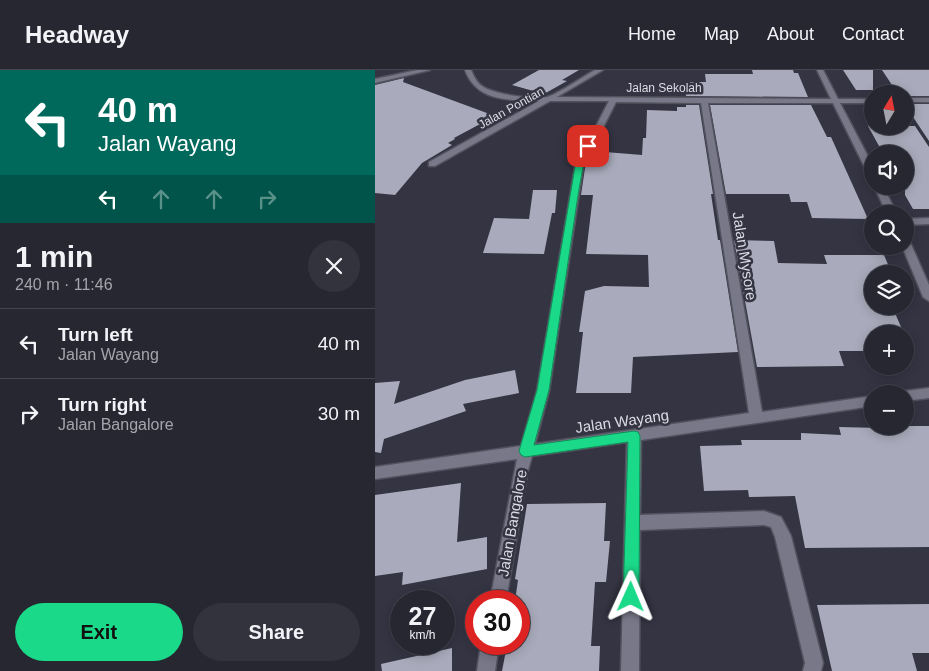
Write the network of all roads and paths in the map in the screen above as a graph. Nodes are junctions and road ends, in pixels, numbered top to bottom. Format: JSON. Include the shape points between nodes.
{"nodes":[{"id":1,"x":427,"y":70,"type":"edge"},
{"id":2,"x":468,"y":70,"type":"edge"},
{"id":3,"x":600,"y":70,"type":"edge"},
{"id":4,"x":820,"y":70,"type":"edge"},
{"id":5,"x":375,"y":81,"type":"edge"},
{"id":6,"x":552,"y":98,"type":"junction"},
{"id":7,"x":613,"y":100,"type":"junction"},
{"id":8,"x":704,"y":100,"type":"junction"},
{"id":9,"x":864,"y":100,"type":"edge"},
{"id":10,"x":914,"y":100,"type":"edge"},
{"id":11,"x":929,"y":100,"type":"edge"},
{"id":12,"x":835,"y":101,"type":"junction"},
{"id":13,"x":864,"y":158,"type":"edge"},
{"id":14,"x":432,"y":164,"type":"dead end"},
{"id":15,"x":914,"y":222,"type":"edge"},
{"id":16,"x":929,"y":222,"type":"edge"},
{"id":17,"x":911,"y":255,"type":"edge"},
{"id":18,"x":929,"y":296,"type":"edge"},
{"id":19,"x":929,"y":393,"type":"edge"},
{"id":20,"x":914,"y":395,"type":"edge"},
{"id":21,"x":864,"y":402,"type":"edge"},
{"id":22,"x":756,"y":418,"type":"junction"},
{"id":23,"x":634,"y":436,"type":"junction"},
{"id":24,"x":525,"y":451,"type":"junction"},
{"id":25,"x":375,"y":473,"type":"edge"},
{"id":26,"x":632,"y":523,"type":"junction"},
{"id":27,"x":500,"y":590,"type":"edge"},
{"id":28,"x":488,"y":655,"type":"edge"},
{"id":29,"x":486,"y":671,"type":"edge"},
{"id":30,"x":630,"y":671,"type":"edge"},
{"id":31,"x":813,"y":671,"type":"edge"}],
"edges":[{"from":1,"to":5,"type":"street"},
{"from":2,"to":6,"type":"street","name":"Jalan Sekolah","via":[[479,89],[487,92]]},
{"from":3,"to":6,"type":"street","name":"Jalan Pontian"},
{"from":4,"to":12,"type":"street"},
{"from":6,"to":7,"type":"street","name":"Jalan Sekolah"},
{"from":6,"to":14,"type":"street","name":"Jalan Pontian"},
{"from":7,"to":8,"type":"street","name":"Jalan Sekolah"},
{"from":7,"to":24,"type":"street","name":"Jalan Bangalore","via":[[579,167],[543,390]]},
{"from":8,"to":12,"type":"street","name":"Jalan Sekolah"},
{"from":8,"to":22,"type":"street","name":"Jalan Mysore"},
{"from":9,"to":12,"type":"street","name":"Jalan Sekolah"},
{"from":10,"to":11,"type":"street"},
{"from":12,"to":13,"type":"street"},
{"from":15,"to":16,"type":"street"},
{"from":17,"to":18,"type":"street"},
{"from":19,"to":20,"type":"street"},
{"from":21,"to":22,"type":"street","name":"Jalan Wayang"},
{"from":22,"to":23,"type":"street","name":"Jalan Wayang"},
{"from":23,"to":24,"type":"street","name":"Jalan Wayang"},
{"from":23,"to":26,"type":"street"},
{"from":24,"to":25,"type":"street","name":"Jalan Wayang"},
{"from":24,"to":27,"type":"street","name":"Jalan Bangalore"},
{"from":26,"to":30,"type":"street"},
{"from":26,"to":31,"type":"street","via":[[764,518],[776,522],[783,536],[814,663]]},
{"from":28,"to":29,"type":"street"}]}
